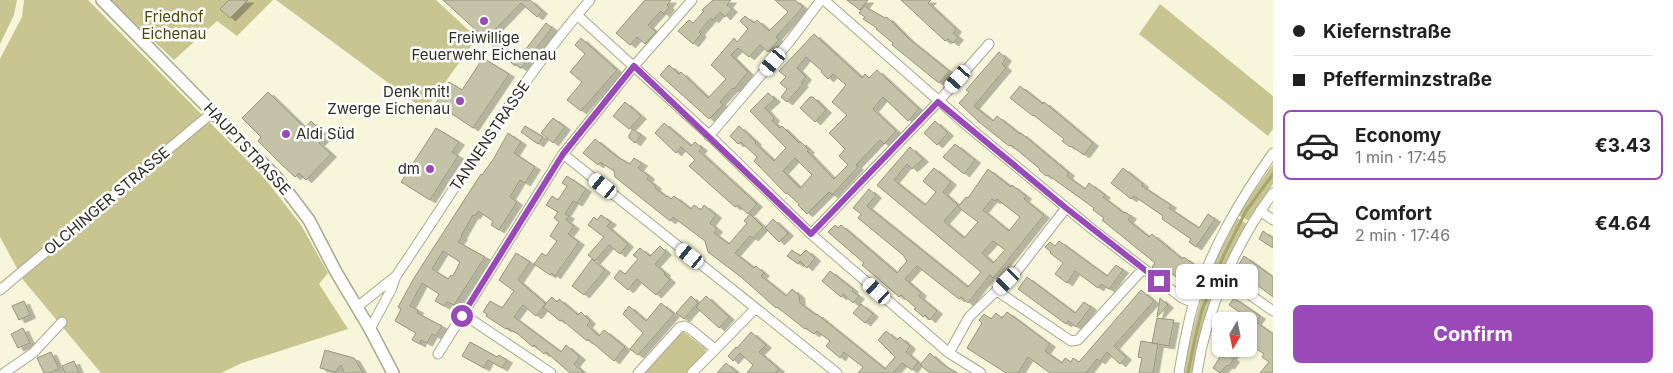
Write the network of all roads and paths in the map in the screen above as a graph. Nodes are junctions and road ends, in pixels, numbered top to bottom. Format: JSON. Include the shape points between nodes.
{"nodes":[{"id":1,"x":102,"y":0,"type":"edge"},
{"id":2,"x":590,"y":0,"type":"edge"},
{"id":3,"x":692,"y":0,"type":"edge"},
{"id":4,"x":822,"y":0,"type":"edge"},
{"id":5,"x":577,"y":15,"type":"junction"},
{"id":6,"x":989,"y":44,"type":"dead end"},
{"id":7,"x":634,"y":66,"type":"junction"},
{"id":8,"x":938,"y":102,"type":"junction"},
{"id":9,"x":213,"y":112,"type":"junction"},
{"id":10,"x":709,"y":136,"type":"junction"},
{"id":11,"x":1273,"y":153,"type":"edge"},
{"id":12,"x":563,"y":154,"type":"junction"},
{"id":13,"x":1273,"y":192,"type":"edge"},
{"id":14,"x":1066,"y":208,"type":"junction"},
{"id":15,"x":1260,"y":211,"type":"junction"},
{"id":16,"x":1273,"y":220,"type":"edge"},
{"id":17,"x":811,"y":234,"type":"junction"},
{"id":18,"x":1143,"y":269,"type":"junction"},
{"id":19,"x":396,"y":276,"type":"junction"},
{"id":20,"x":1225,"y":276,"type":"junction"},
{"id":21,"x":0,"y":290,"type":"edge"},
{"id":22,"x":997,"y":291,"type":"junction"},
{"id":23,"x":1194,"y":303,"type":"junction"},
{"id":24,"x":357,"y":307,"type":"junction"},
{"id":25,"x":755,"y":309,"type":"junction"},
{"id":26,"x":1273,"y":311,"type":"edge"},
{"id":27,"x":463,"y":314,"type":"junction"},
{"id":28,"x":62,"y":322,"type":"dead end"},
{"id":29,"x":370,"y":329,"type":"junction"},
{"id":30,"x":715,"y":349,"type":"junction"},
{"id":31,"x":948,"y":353,"type":"junction"},
{"id":32,"x":438,"y":354,"type":"dead end"},
{"id":33,"x":4,"y":373,"type":"edge"},
{"id":34,"x":393,"y":373,"type":"edge"},
{"id":35,"x":551,"y":373,"type":"edge"},
{"id":36,"x":638,"y":373,"type":"edge"},
{"id":37,"x":692,"y":373,"type":"edge"},
{"id":38,"x":838,"y":373,"type":"edge"},
{"id":39,"x":981,"y":373,"type":"edge"},
{"id":40,"x":1179,"y":373,"type":"edge"},
{"id":41,"x":1197,"y":373,"type":"edge"}],
"edges":[{"from":1,"to":9,"type":"main road","name":"HAUPTSTRASSE"},
{"from":2,"to":5,"type":"street","name":"TANNENSTRASSE"},
{"from":3,"to":7,"type":"street"},
{"from":4,"to":8,"type":"street"},
{"from":4,"to":10,"type":"street"},
{"from":5,"to":7,"type":"street"},
{"from":5,"to":19,"type":"street","name":"TANNENSTRASSE","via":[[528,79]]},
{"from":6,"to":8,"type":"street"},
{"from":7,"to":10,"type":"street"},
{"from":7,"to":12,"type":"street"},
{"from":8,"to":14,"type":"street"},
{"from":8,"to":17,"type":"street"},
{"from":9,"to":21,"type":"street","name":"OLCHINGER STRASSE"},
{"from":9,"to":24,"type":"main road","name":"HAUPTSTRASSE","via":[[278,179],[303,211]]},
{"from":10,"to":17,"type":"street"},
{"from":11,"to":23,"type":"street","via":[[1226,226]]},
{"from":12,"to":25,"type":"street"},
{"from":12,"to":27,"type":"street"},
{"from":13,"to":15,"type":"street"},
{"from":14,"to":18,"type":"street"},
{"from":14,"to":22,"type":"street","via":[[1017,271]]},
{"from":15,"to":16,"type":"street"},
{"from":15,"to":20,"type":"street"},
{"from":17,"to":31,"type":"street"},
{"from":18,"to":22,"type":"street","via":[[1078,340],[1071,341]]},
{"from":18,"to":23,"type":"street"},
{"from":19,"to":24,"type":"street","name":"TANNENSTRASSE"},
{"from":19,"to":29,"type":"street","name":"TANNENSTRASSE"},
{"from":20,"to":26,"type":"street"},
{"from":20,"to":41,"type":"street"},
{"from":22,"to":31,"type":"street","via":[[969,317]]},
{"from":23,"to":40,"type":"street"},
{"from":24,"to":29,"type":"main road","name":"HAUPTSTRASSE"},
{"from":25,"to":30,"type":"street"},
{"from":25,"to":38,"type":"street"},
{"from":27,"to":32,"type":"street"},
{"from":27,"to":35,"type":"street"},
{"from":28,"to":33,"type":"street","via":[[33,353]]},
{"from":29,"to":34,"type":"main road","name":"HAUPTSTRASSE"},
{"from":30,"to":36,"type":"street","via":[[684,326]]},
{"from":30,"to":37,"type":"street"},
{"from":31,"to":39,"type":"street"}]}
